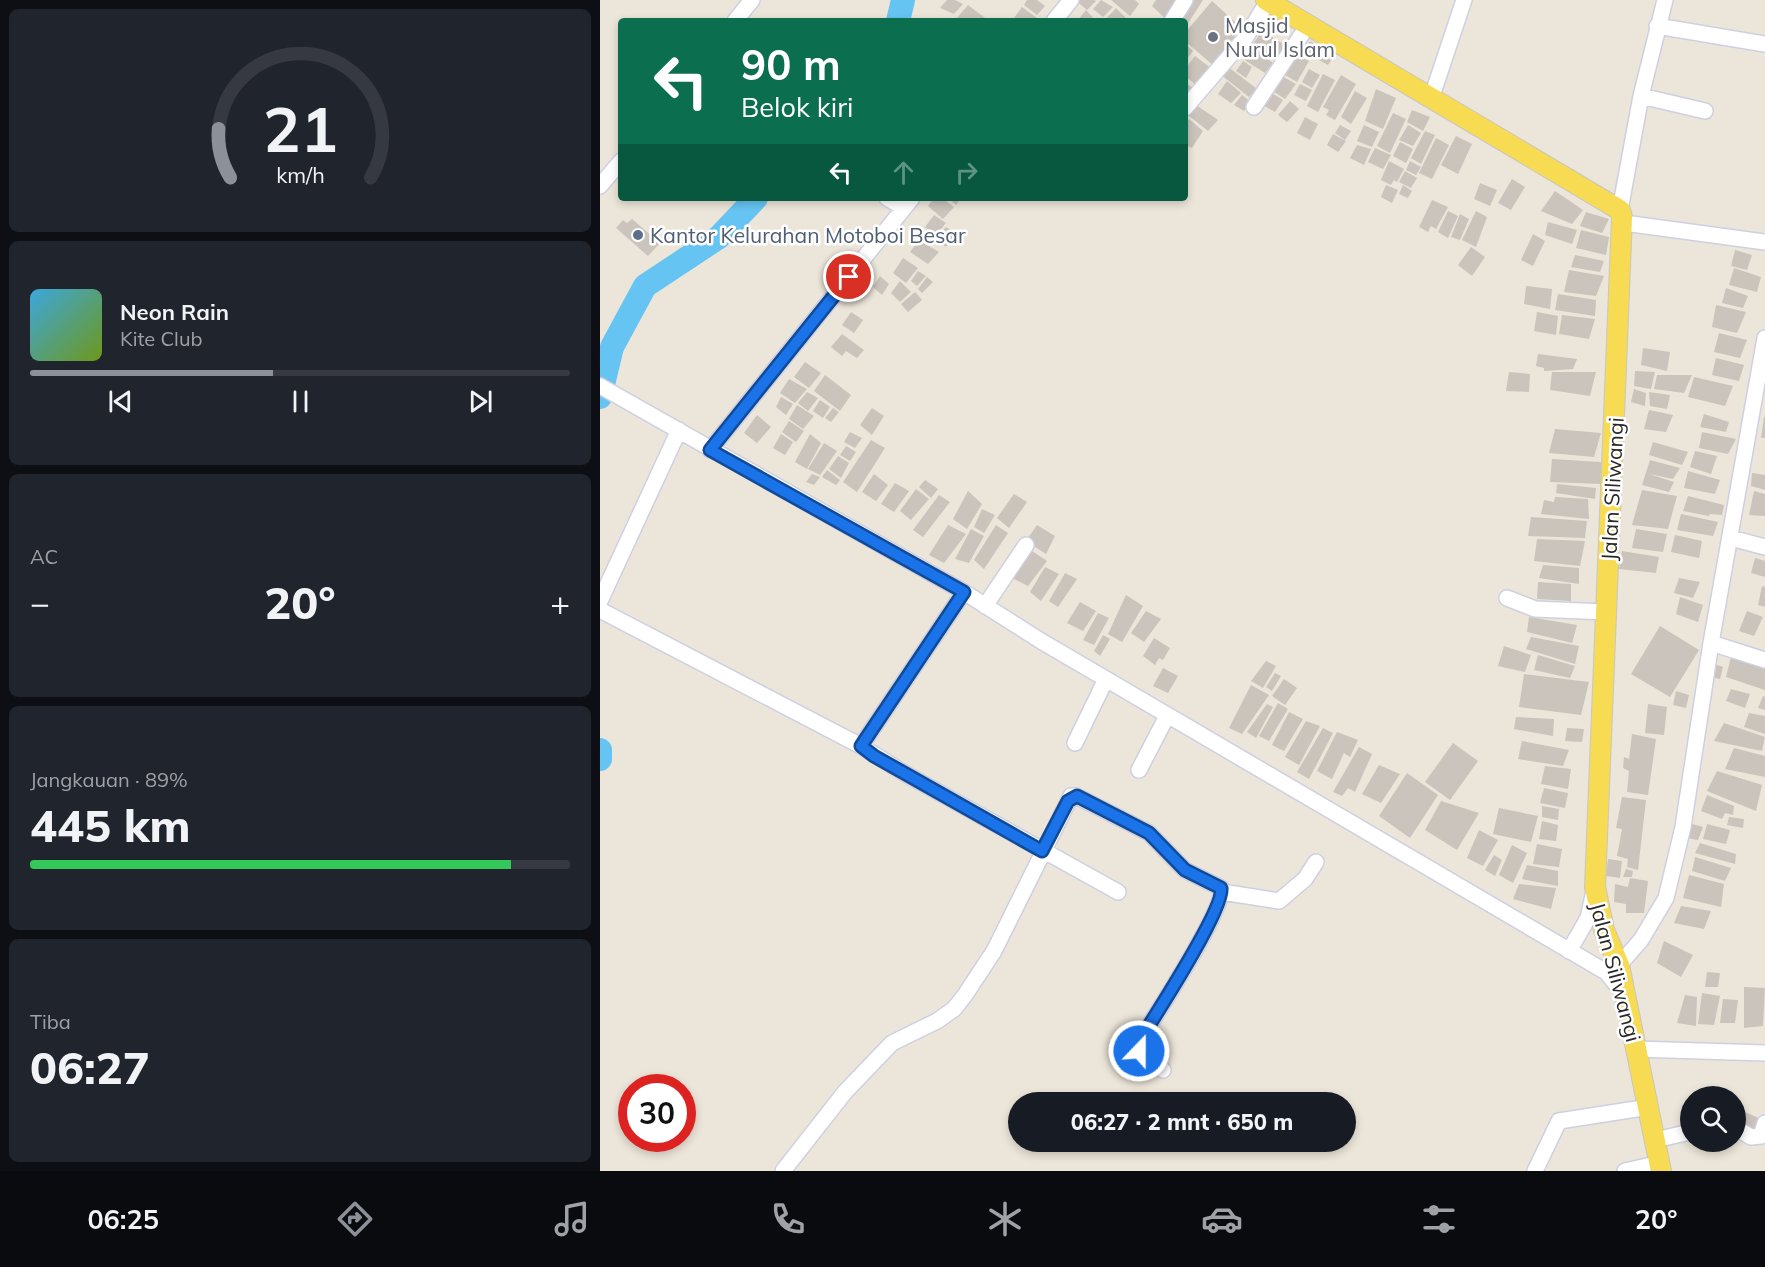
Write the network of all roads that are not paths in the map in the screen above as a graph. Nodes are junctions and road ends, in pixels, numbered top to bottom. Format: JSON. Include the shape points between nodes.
{"nodes":[{"id":1,"x":752,"y":0,"type":"edge"},
{"id":2,"x":1071,"y":0,"type":"edge"},
{"id":3,"x":1185,"y":0,"type":"edge"},
{"id":4,"x":1267,"y":0,"type":"edge"},
{"id":5,"x":1464,"y":0,"type":"edge"},
{"id":6,"x":1665,"y":0,"type":"edge"},
{"id":7,"x":737,"y":18,"type":"edge"},
{"id":8,"x":1056,"y":18,"type":"edge"},
{"id":9,"x":1174,"y":18,"type":"edge"},
{"id":10,"x":1308,"y":25,"type":"junction"},
{"id":11,"x":1657,"y":26,"type":"junction"},
{"id":12,"x":1765,"y":44,"type":"edge"},
{"id":13,"x":1641,"y":96,"type":"junction"},
{"id":14,"x":1431,"y":99,"type":"junction"},
{"id":15,"x":1188,"y":105,"type":"edge"},
{"id":16,"x":1254,"y":107,"type":"dead end"},
{"id":17,"x":1705,"y":111,"type":"dead end"},
{"id":18,"x":618,"y":165,"type":"edge"},
{"id":19,"x":600,"y":186,"type":"edge"},
{"id":20,"x":908,"y":203,"type":"edge"},
{"id":21,"x":1622,"y":217,"type":"junction"},
{"id":22,"x":1765,"y":242,"type":"edge"},
{"id":23,"x":1765,"y":338,"type":"edge"},
{"id":24,"x":602,"y":387,"type":"edge"},
{"id":25,"x":679,"y":430,"type":"junction"},
{"id":26,"x":710,"y":450,"type":"junction"},
{"id":27,"x":1731,"y":538,"type":"junction"},
{"id":28,"x":1026,"y":545,"type":"dead end"},
{"id":29,"x":1765,"y":547,"type":"edge"},
{"id":30,"x":964,"y":592,"type":"junction"},
{"id":31,"x":1507,"y":598,"type":"dead end"},
{"id":32,"x":600,"y":601,"type":"edge"},
{"id":33,"x":985,"y":606,"type":"junction"},
{"id":34,"x":600,"y":610,"type":"edge"},
{"id":35,"x":1606,"y":612,"type":"junction"},
{"id":36,"x":1711,"y":643,"type":"junction"},
{"id":37,"x":1765,"y":660,"type":"edge"},
{"id":38,"x":1106,"y":678,"type":"junction"},
{"id":39,"x":1167,"y":716,"type":"junction"},
{"id":40,"x":1075,"y":743,"type":"dead end"},
{"id":41,"x":861,"y":746,"type":"junction"},
{"id":42,"x":1139,"y":770,"type":"dead end"},
{"id":43,"x":1042,"y":851,"type":"junction"},
{"id":44,"x":1316,"y":862,"type":"dead end"},
{"id":45,"x":1595,"y":887,"type":"junction"},
{"id":46,"x":1118,"y":892,"type":"dead end"},
{"id":47,"x":1222,"y":892,"type":"junction"},
{"id":48,"x":1569,"y":951,"type":"junction"},
{"id":49,"x":1619,"y":965,"type":"junction"},
{"id":50,"x":1624,"y":994,"type":"junction"},
{"id":51,"x":1633,"y":1035,"type":"junction"},
{"id":52,"x":1765,"y":1053,"type":"edge"},
{"id":53,"x":1163,"y":1070,"type":"dead end"},
{"id":54,"x":1649,"y":1107,"type":"junction"},
{"id":55,"x":1765,"y":1123,"type":"edge"},
{"id":56,"x":1680,"y":1134,"type":"edge"},
{"id":57,"x":1746,"y":1134,"type":"edge"},
{"id":58,"x":1655,"y":1140,"type":"junction"},
{"id":59,"x":1661,"y":1167,"type":"edge"},
{"id":60,"x":783,"y":1171,"type":"edge"},
{"id":61,"x":1535,"y":1171,"type":"edge"},
{"id":62,"x":1626,"y":1171,"type":"edge"}],
"edges":[{"from":1,"to":7,"type":"street"},
{"from":2,"to":8,"type":"street"},
{"from":3,"to":9,"type":"street"},
{"from":4,"to":10,"type":"main road"},
{"from":4,"to":15,"type":"street","via":[[1246,37]]},
{"from":5,"to":14,"type":"street"},
{"from":6,"to":11,"type":"street"},
{"from":10,"to":14,"type":"main road"},
{"from":10,"to":16,"type":"street"},
{"from":11,"to":12,"type":"street"},
{"from":11,"to":13,"type":"street"},
{"from":13,"to":17,"type":"street"},
{"from":13,"to":21,"type":"street"},
{"from":14,"to":21,"type":"main road"},
{"from":18,"to":19,"type":"street"},
{"from":20,"to":26,"type":"street"},
{"from":21,"to":22,"type":"street"},
{"from":21,"to":35,"type":"main road","name":"Jalan Siliwangi"},
{"from":23,"to":27,"type":"street"},
{"from":24,"to":25,"type":"street"},
{"from":25,"to":26,"type":"street"},
{"from":25,"to":32,"type":"street"},
{"from":26,"to":30,"type":"street"},
{"from":27,"to":29,"type":"street"},
{"from":27,"to":36,"type":"street"},
{"from":28,"to":33,"type":"street"},
{"from":30,"to":33,"type":"street"},
{"from":30,"to":41,"type":"street"},
{"from":31,"to":35,"type":"street","via":[[1535,609]]},
{"from":33,"to":38,"type":"street"},
{"from":34,"to":41,"type":"street"},
{"from":35,"to":45,"type":"main road","name":"Jalan Siliwangi"},
{"from":36,"to":37,"type":"street"},
{"from":36,"to":49,"type":"street","via":[[1683,826],[1666,898],[1641,940]]},
{"from":38,"to":39,"type":"street"},
{"from":38,"to":40,"type":"street"},
{"from":39,"to":42,"type":"street"},
{"from":39,"to":48,"type":"street"},
{"from":41,"to":43,"type":"street"},
{"from":43,"to":46,"type":"street"},
{"from":43,"to":47,"type":"street","via":[[1068,801],[1077,796],[1149,833],[1185,870]]},
{"from":43,"to":60,"type":"street","via":[[994,951],[965,995],[945,1015],[892,1043],[845,1092]]},
{"from":44,"to":47,"type":"street","via":[[1305,879],[1279,901]]},
{"from":45,"to":48,"type":"street","via":[[1588,918]]},
{"from":45,"to":49,"type":"main road","name":"Jalan Siliwangi","via":[[1604,930]]},
{"from":47,"to":53,"type":"street","via":[[1209,924],[1138,1043],[1145,1058]]},
{"from":48,"to":50,"type":"street","via":[[1606,972]]},
{"from":49,"to":50,"type":"main road","name":"Jalan Siliwangi"},
{"from":50,"to":51,"type":"main road","name":"Jalan Siliwangi"},
{"from":51,"to":52,"type":"street"},
{"from":51,"to":54,"type":"main road","name":"Jalan Siliwangi"},
{"from":54,"to":58,"type":"main road","name":"Jalan Siliwangi"},
{"from":54,"to":61,"type":"street","via":[[1560,1121]]},
{"from":55,"to":57,"type":"street","via":[[1761,1136]]},
{"from":56,"to":58,"type":"street"},
{"from":58,"to":59,"type":"main road","name":"Jalan Siliwangi"},
{"from":59,"to":62,"type":"street"}]}
